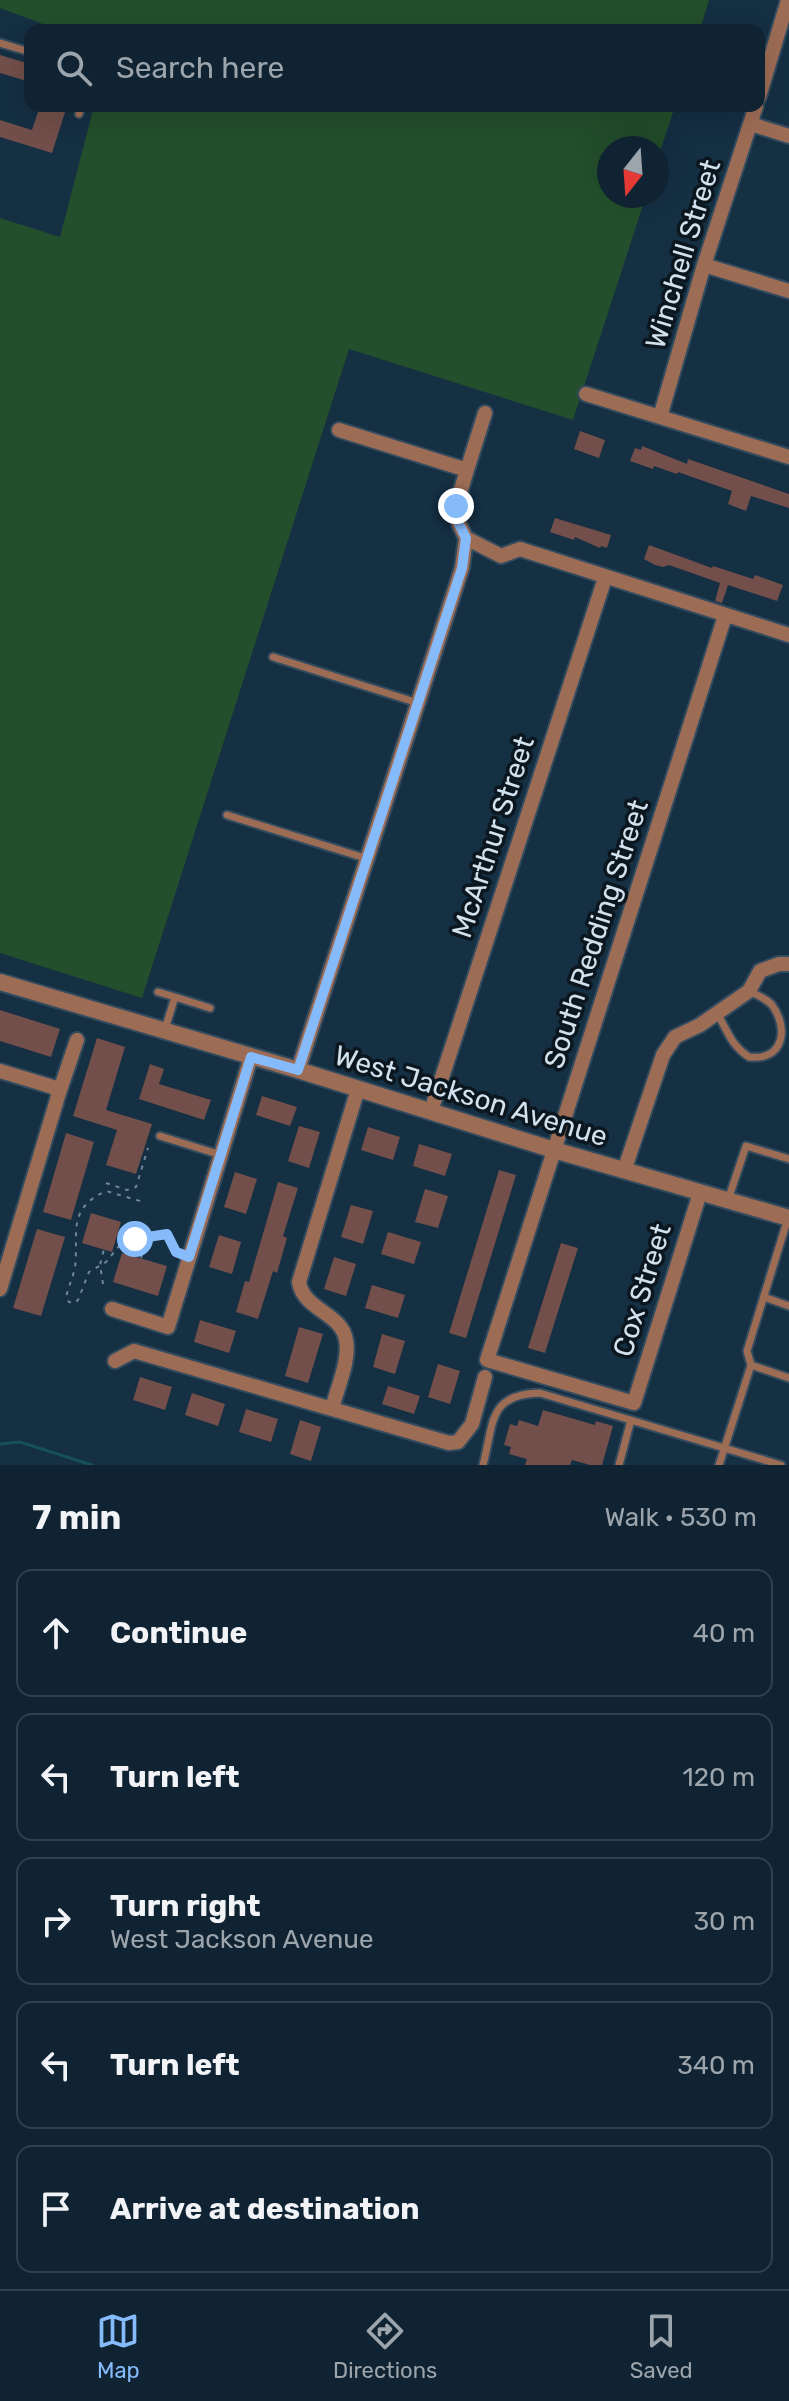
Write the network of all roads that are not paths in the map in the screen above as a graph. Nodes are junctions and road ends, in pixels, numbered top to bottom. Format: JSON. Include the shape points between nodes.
{"nodes":[{"id":1,"x":788,"y":0,"type":"edge"},
{"id":2,"x":0,"y":43,"type":"edge"},
{"id":3,"x":24,"y":50,"type":"edge"},
{"id":4,"x":765,"y":77,"type":"edge"},
{"id":5,"x":754,"y":112,"type":"edge"},
{"id":6,"x":751,"y":124,"type":"junction"},
{"id":7,"x":789,"y":136,"type":"edge"},
{"id":8,"x":704,"y":265,"type":"junction"},
{"id":9,"x":789,"y":291,"type":"edge"},
{"id":10,"x":586,"y":394,"type":"dead end"},
{"id":11,"x":485,"y":413,"type":"dead end"},
{"id":12,"x":660,"y":417,"type":"junction"},
{"id":13,"x":339,"y":430,"type":"dead end"},
{"id":14,"x":789,"y":457,"type":"edge"},
{"id":15,"x":467,"y":470,"type":"junction"},
{"id":16,"x":466,"y":538,"type":"junction"},
{"id":17,"x":605,"y":578,"type":"junction"},
{"id":18,"x":725,"y":616,"type":"junction"},
{"id":19,"x":789,"y":635,"type":"edge"},
{"id":20,"x":273,"y":657,"type":"dead end"},
{"id":21,"x":418,"y":703,"type":"junction"},
{"id":22,"x":227,"y":815,"type":"dead end"},
{"id":23,"x":368,"y":859,"type":"junction"},
{"id":24,"x":789,"y":964,"type":"edge"},
{"id":25,"x":0,"y":982,"type":"edge"},
{"id":26,"x":749,"y":991,"type":"junction"},
{"id":27,"x":158,"y":992,"type":"dead end"},
{"id":28,"x":175,"y":997,"type":"junction"},
{"id":29,"x":210,"y":1008,"type":"dead end"},
{"id":30,"x":717,"y":1013,"type":"junction"},
{"id":31,"x":164,"y":1031,"type":"junction"},
{"id":32,"x":77,"y":1040,"type":"dead end"},
{"id":33,"x":251,"y":1057,"type":"junction"},
{"id":34,"x":298,"y":1070,"type":"junction"},
{"id":35,"x":0,"y":1071,"type":"edge"},
{"id":36,"x":358,"y":1089,"type":"junction"},
{"id":37,"x":59,"y":1093,"type":"junction"},
{"id":38,"x":431,"y":1111,"type":"junction"},
{"id":39,"x":160,"y":1136,"type":"dead end"},
{"id":40,"x":554,"y":1150,"type":"junction"},
{"id":41,"x":221,"y":1155,"type":"junction"},
{"id":42,"x":789,"y":1159,"type":"edge"},
{"id":43,"x":624,"y":1171,"type":"junction"},
{"id":44,"x":700,"y":1193,"type":"junction"},
{"id":45,"x":728,"y":1201,"type":"junction"},
{"id":46,"x":788,"y":1218,"type":"edge"},
{"id":47,"x":5,"y":1256,"type":"edge"},
{"id":48,"x":0,"y":1289,"type":"edge"},
{"id":49,"x":764,"y":1297,"type":"junction"},
{"id":50,"x":789,"y":1306,"type":"edge"},
{"id":51,"x":112,"y":1309,"type":"dead end"},
{"id":52,"x":115,"y":1361,"type":"dead end"},
{"id":53,"x":751,"y":1365,"type":"junction"},
{"id":54,"x":485,"y":1377,"type":"dead end"},
{"id":55,"x":789,"y":1378,"type":"edge"},
{"id":56,"x":634,"y":1403,"type":"joint"},
{"id":57,"x":332,"y":1409,"type":"junction"},
{"id":58,"x":631,"y":1420,"type":"junction"},
{"id":59,"x":725,"y":1448,"type":"junction"},
{"id":60,"x":483,"y":1465,"type":"edge"},
{"id":61,"x":619,"y":1465,"type":"edge"},
{"id":62,"x":719,"y":1465,"type":"edge"},
{"id":63,"x":781,"y":1465,"type":"edge"}],
"edges":[{"from":1,"to":4,"type":"street"},
{"from":2,"to":3,"type":"lane"},
{"from":5,"to":6,"type":"street","name":"Winchell Street"},
{"from":6,"to":7,"type":"street"},
{"from":6,"to":8,"type":"street","name":"Winchell Street"},
{"from":8,"to":9,"type":"street"},
{"from":8,"to":12,"type":"street","name":"Winchell Street"},
{"from":10,"to":12,"type":"street"},
{"from":11,"to":15,"type":"street"},
{"from":12,"to":14,"type":"street"},
{"from":13,"to":15,"type":"street"},
{"from":15,"to":16,"type":"street","via":[[456,506]]},
{"from":16,"to":17,"type":"street","via":[[501,556],[520,549]]},
{"from":16,"to":21,"type":"street","via":[[462,568]]},
{"from":17,"to":18,"type":"street"},
{"from":17,"to":38,"type":"street","name":"McArthur Street"},
{"from":18,"to":19,"type":"street"},
{"from":18,"to":40,"type":"street","name":"South Redding Street"},
{"from":20,"to":21,"type":"lane"},
{"from":21,"to":23,"type":"street"},
{"from":22,"to":23,"type":"lane"},
{"from":23,"to":34,"type":"street"},
{"from":24,"to":26,"type":"street","via":[[760,971]]},
{"from":25,"to":31,"type":"street","name":"West Jackson Avenue"},
{"from":26,"to":30,"type":"street"},
{"from":26,"to":30,"type":"lane","via":[[770,1003],[783,1024],[776,1051],[749,1057],[732,1043]]},
{"from":27,"to":28,"type":"lane"},
{"from":28,"to":29,"type":"lane"},
{"from":28,"to":31,"type":"lane"},
{"from":30,"to":43,"type":"street","via":[[675,1037],[663,1055]]},
{"from":31,"to":33,"type":"street","name":"West Jackson Avenue"},
{"from":32,"to":37,"type":"street"},
{"from":33,"to":34,"type":"street","name":"West Jackson Avenue"},
{"from":33,"to":41,"type":"street"},
{"from":34,"to":36,"type":"street","name":"West Jackson Avenue"},
{"from":35,"to":37,"type":"street"},
{"from":36,"to":38,"type":"street","name":"West Jackson Avenue"},
{"from":36,"to":57,"type":"street","via":[[299,1282],[308,1301],[346,1336]]},
{"from":37,"to":47,"type":"street"},
{"from":38,"to":40,"type":"street","name":"West Jackson Avenue"},
{"from":39,"to":41,"type":"lane"},
{"from":40,"to":43,"type":"street","name":"West Jackson Avenue"},
{"from":40,"to":56,"type":"street","name":"South Redding Street","via":[[487,1360]]},
{"from":41,"to":51,"type":"street","via":[[168,1327]]},
{"from":42,"to":45,"type":"lane","via":[[746,1146]]},
{"from":43,"to":44,"type":"street","name":"West Jackson Avenue"},
{"from":44,"to":45,"type":"street","name":"West Jackson Avenue"},
{"from":44,"to":56,"type":"street","name":"Cox Street"},
{"from":45,"to":46,"type":"street","name":"West Jackson Avenue"},
{"from":46,"to":49,"type":"lane"},
{"from":47,"to":48,"type":"street"},
{"from":49,"to":50,"type":"lane"},
{"from":49,"to":53,"type":"lane","via":[[747,1351]]},
{"from":52,"to":57,"type":"street","via":[[134,1351]]},
{"from":53,"to":55,"type":"lane"},
{"from":53,"to":59,"type":"lane"},
{"from":54,"to":57,"type":"street","via":[[472,1424],[458,1442]]},
{"from":58,"to":59,"type":"lane"},
{"from":58,"to":60,"type":"lane","via":[[540,1393],[517,1393],[497,1409]]},
{"from":58,"to":61,"type":"lane"},
{"from":59,"to":62,"type":"lane"},
{"from":59,"to":63,"type":"lane"}]}
